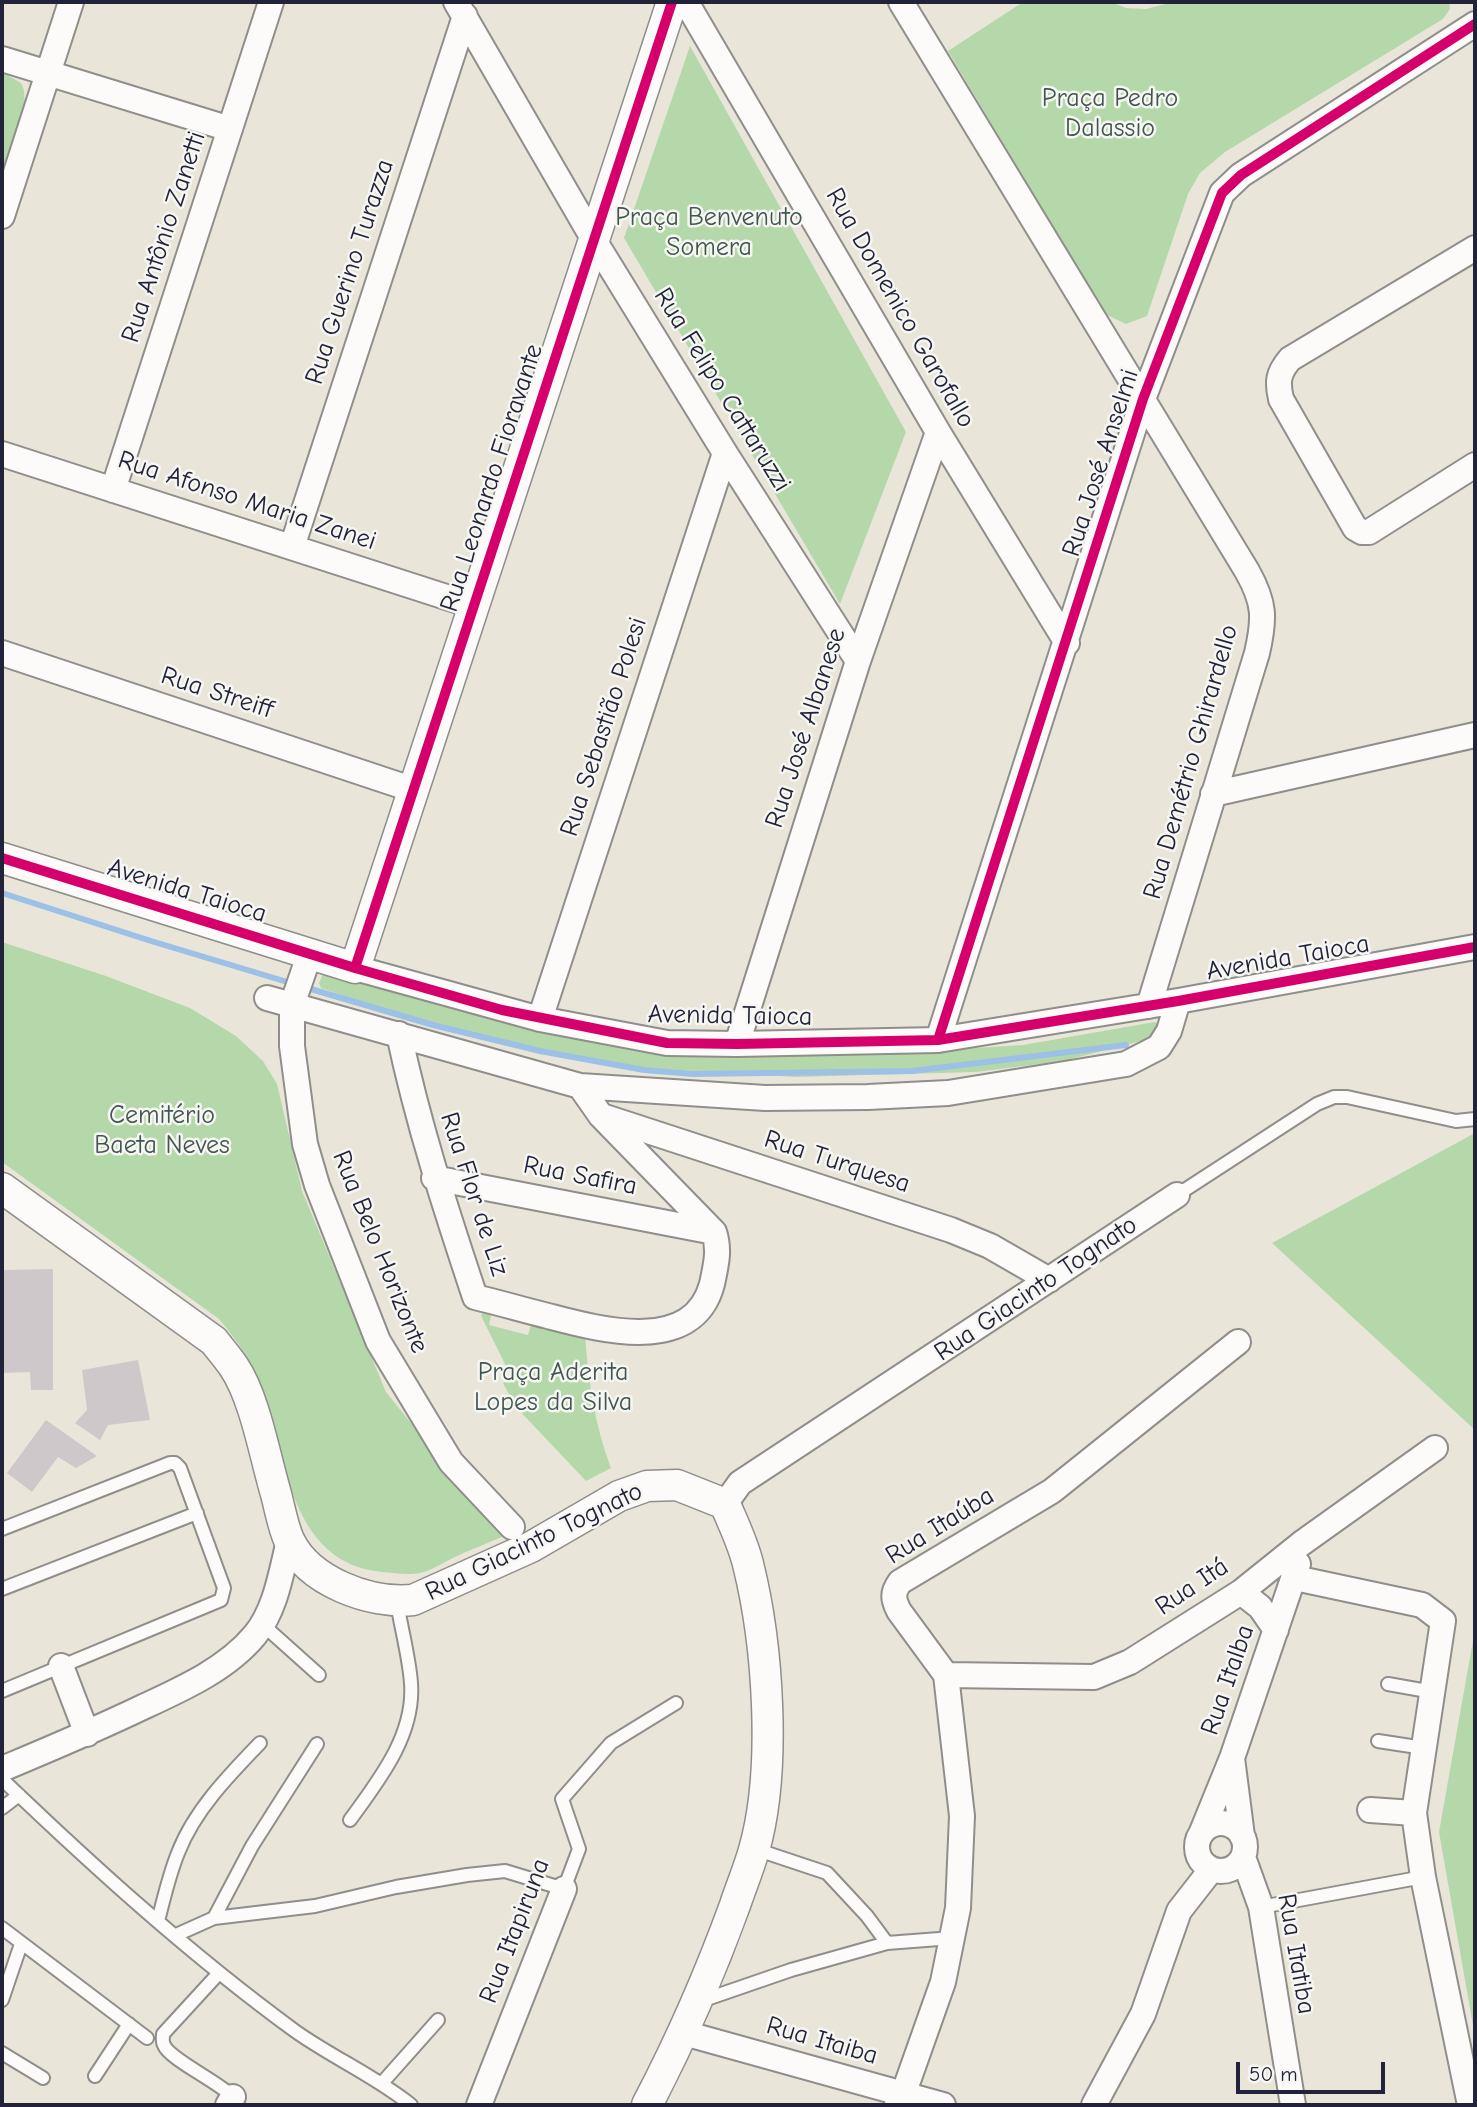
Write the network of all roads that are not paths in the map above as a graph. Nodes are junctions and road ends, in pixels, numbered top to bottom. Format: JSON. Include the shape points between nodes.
{"nodes":[{"id":1,"x":71,"y":2,"type":"edge"},
{"id":2,"x":271,"y":2,"type":"edge"},
{"id":3,"x":672,"y":2,"type":"edge"},
{"id":4,"x":686,"y":2,"type":"edge"},
{"id":5,"x":901,"y":2,"type":"edge"},
{"id":6,"x":461,"y":9,"type":"edge"},
{"id":7,"x":1475,"y":24,"type":"edge"},
{"id":8,"x":2,"y":59,"type":"edge"},
{"id":9,"x":48,"y":74,"type":"junction"},
{"id":10,"x":230,"y":129,"type":"junction"},
{"id":11,"x":2,"y":216,"type":"edge"},
{"id":12,"x":594,"y":240,"type":"junction"},
{"id":13,"x":1475,"y":248,"type":"edge"},
{"id":14,"x":1143,"y":399,"type":"junction"},
{"id":15,"x":938,"y":432,"type":"junction"},
{"id":16,"x":725,"y":453,"type":"junction"},
{"id":17,"x":2,"y":454,"type":"edge"},
{"id":18,"x":1475,"y":465,"type":"edge"},
{"id":19,"x":113,"y":489,"type":"junction"},
{"id":20,"x":292,"y":547,"type":"junction"},
{"id":21,"x":474,"y":607,"type":"junction"},
{"id":22,"x":1067,"y":643,"type":"junction"},
{"id":23,"x":2,"y":653,"type":"edge"},
{"id":24,"x":858,"y":661,"type":"junction"},
{"id":25,"x":1475,"y":735,"type":"edge"},
{"id":26,"x":414,"y":790,"type":"junction"},
{"id":27,"x":1213,"y":794,"type":"junction"},
{"id":28,"x":2,"y":858,"type":"edge"},
{"id":29,"x":1475,"y":947,"type":"edge"},
{"id":30,"x":355,"y":968,"type":"junction"},
{"id":31,"x":300,"y":980,"type":"junction"},
{"id":32,"x":267,"y":998,"type":"dead end"},
{"id":33,"x":1178,"y":1002,"type":"junction"},
{"id":34,"x":1149,"y":1006,"type":"junction"},
{"id":35,"x":540,"y":1019,"type":"junction"},
{"id":36,"x":399,"y":1034,"type":"junction"},
{"id":37,"x":938,"y":1040,"type":"junction"},
{"id":38,"x":737,"y":1044,"type":"junction"},
{"id":39,"x":580,"y":1086,"type":"junction"},
{"id":40,"x":601,"y":1116,"type":"junction"},
{"id":41,"x":1475,"y":1119,"type":"edge"},
{"id":42,"x":435,"y":1178,"type":"junction"},
{"id":43,"x":2,"y":1188,"type":"edge"},
{"id":44,"x":1177,"y":1195,"type":"joint"},
{"id":45,"x":714,"y":1231,"type":"junction"},
{"id":46,"x":1049,"y":1280,"type":"junction"},
{"id":47,"x":1238,"y":1342,"type":"dead end"},
{"id":48,"x":1435,"y":1448,"type":"dead end"},
{"id":49,"x":725,"y":1504,"type":"junction"},
{"id":50,"x":197,"y":1513,"type":"junction"},
{"id":51,"x":512,"y":1527,"type":"dead end"},
{"id":52,"x":2,"y":1529,"type":"edge"},
{"id":53,"x":289,"y":1541,"type":"junction"},
{"id":54,"x":1302,"y":1543,"type":"junction"},
{"id":55,"x":1295,"y":1578,"type":"junction"},
{"id":56,"x":2,"y":1589,"type":"edge"},
{"id":57,"x":1241,"y":1592,"type":"junction"},
{"id":58,"x":397,"y":1601,"type":"junction"},
{"id":59,"x":262,"y":1624,"type":"junction"},
{"id":60,"x":1276,"y":1630,"type":"junction"},
{"id":61,"x":61,"y":1666,"type":"junction"},
{"id":62,"x":320,"y":1675,"type":"dead end"},
{"id":63,"x":946,"y":1675,"type":"junction"},
{"id":64,"x":1388,"y":1684,"type":"dead end"},
{"id":65,"x":2,"y":1691,"type":"edge"},
{"id":66,"x":1433,"y":1692,"type":"junction"},
{"id":67,"x":676,"y":1703,"type":"dead end"},
{"id":68,"x":87,"y":1734,"type":"junction"},
{"id":69,"x":1378,"y":1741,"type":"dead end"},
{"id":70,"x":260,"y":1743,"type":"dead end"},
{"id":71,"x":317,"y":1744,"type":"dead end"},
{"id":72,"x":1424,"y":1748,"type":"junction"},
{"id":73,"x":1232,"y":1758,"type":"junction"},
{"id":74,"x":2,"y":1769,"type":"edge"},
{"id":75,"x":2,"y":1779,"type":"edge"},
{"id":76,"x":19,"y":1795,"type":"junction"},
{"id":77,"x":2,"y":1808,"type":"edge"},
{"id":78,"x":1370,"y":1810,"type":"dead end"},
{"id":79,"x":1414,"y":1813,"type":"junction"},
{"id":80,"x":350,"y":1820,"type":"dead end"},
{"id":81,"x":1198,"y":1842,"type":"junction"},
{"id":82,"x":1243,"y":1846,"type":"junction"},
{"id":83,"x":755,"y":1849,"type":"junction"},
{"id":84,"x":1211,"y":1870,"type":"junction"},
{"id":85,"x":1423,"y":1877,"type":"junction"},
{"id":86,"x":564,"y":1889,"type":"junction"},
{"id":87,"x":1261,"y":1907,"type":"junction"},
{"id":88,"x":1178,"y":1911,"type":"junction"},
{"id":89,"x":214,"y":1918,"type":"junction"},
{"id":90,"x":158,"y":1921,"type":"junction"},
{"id":91,"x":2,"y":1928,"type":"edge"},
{"id":92,"x":176,"y":1935,"type":"junction"},
{"id":93,"x":952,"y":1938,"type":"junction"},
{"id":94,"x":887,"y":1943,"type":"junction"},
{"id":95,"x":22,"y":1944,"type":"junction"},
{"id":96,"x":219,"y":1973,"type":"junction"},
{"id":97,"x":2,"y":2000,"type":"edge"},
{"id":98,"x":697,"y":2002,"type":"junction"},
{"id":99,"x":438,"y":2020,"type":"dead end"},
{"id":100,"x":129,"y":2024,"type":"junction"},
{"id":101,"x":684,"y":2033,"type":"junction"},
{"id":102,"x":147,"y":2038,"type":"dead end"},
{"id":103,"x":2,"y":2053,"type":"edge"},
{"id":104,"x":95,"y":2076,"type":"dead end"},
{"id":105,"x":43,"y":2078,"type":"dead end"},
{"id":106,"x":382,"y":2083,"type":"junction"},
{"id":107,"x":900,"y":2100,"type":"edge"},
{"id":108,"x":231,"y":2101,"type":"edge"},
{"id":109,"x":411,"y":2105,"type":"edge"},
{"id":110,"x":479,"y":2105,"type":"edge"},
{"id":111,"x":647,"y":2105,"type":"edge"},
{"id":112,"x":943,"y":2105,"type":"edge"},
{"id":113,"x":1094,"y":2105,"type":"edge"},
{"id":114,"x":1293,"y":2105,"type":"edge"},
{"id":115,"x":1470,"y":2105,"type":"edge"}],
"edges":[{"from":1,"to":9,"type":"street"},
{"from":2,"to":10,"type":"street","name":"Rua Antônio Zanetti"},
{"from":3,"to":12,"type":"street","name":"Rua Leonardo Fioravante"},
{"from":4,"to":15,"type":"street","name":"Rua Domenico Garofallo"},
{"from":5,"to":14,"type":"street","name":"Rua Demétrio Ghirardello"},
{"from":6,"to":12,"type":"street","name":"Rua Felipo Cattaruzzi"},
{"from":6,"to":20,"type":"street","name":"Rua Guerino Turazza"},
{"from":7,"to":14,"type":"street","name":"Rua José Anselmi","via":[[1241,175],[1222,193]]},
{"from":8,"to":9,"type":"street"},
{"from":9,"to":10,"type":"street"},
{"from":9,"to":11,"type":"street"},
{"from":10,"to":19,"type":"street","name":"Rua Antônio Zanetti"},
{"from":12,"to":16,"type":"street","name":"Rua Felipo Cattaruzzi"},
{"from":12,"to":21,"type":"street","name":"Rua Leonardo Fioravante"},
{"from":13,"to":18,"type":"street","via":[[1290,359],[1280,370],[1278,384],[1281,399],[1355,528],[1362,532],[1369,532]]},
{"from":14,"to":22,"type":"street","name":"Rua José Anselmi"},
{"from":14,"to":27,"type":"street","name":"Rua Demétrio Ghirardello","via":[[1247,571],[1264,610],[1257,653]]},
{"from":15,"to":22,"type":"street","name":"Rua Domenico Garofallo"},
{"from":15,"to":24,"type":"street","name":"Rua José Albanese"},
{"from":16,"to":24,"type":"street","name":"Rua Felipo Cattaruzzi"},
{"from":16,"to":35,"type":"street","name":"Rua Sebastião Polesi"},
{"from":17,"to":19,"type":"street","name":"Rua Afonso Maria Zanei"},
{"from":19,"to":20,"type":"street","name":"Rua Afonso Maria Zanei"},
{"from":20,"to":21,"type":"street","name":"Rua Afonso Maria Zanei"},
{"from":21,"to":26,"type":"street","name":"Rua Leonardo Fioravante"},
{"from":22,"to":37,"type":"street","name":"Rua José Anselmi"},
{"from":23,"to":26,"type":"street","name":"Rua Streiff"},
{"from":24,"to":38,"type":"street","name":"Rua José Albanese"},
{"from":25,"to":27,"type":"street"},
{"from":26,"to":30,"type":"street","name":"Rua Leonardo Fioravante"},
{"from":27,"to":34,"type":"street","name":"Rua Demétrio Ghirardello"},
{"from":28,"to":31,"type":"street","name":"Avenida Taioca"},
{"from":29,"to":33,"type":"street","name":"Avenida Taioca"},
{"from":30,"to":31,"type":"street","name":"Avenida Taioca"},
{"from":30,"to":35,"type":"street","name":"Avenida Taioca"},
{"from":31,"to":32,"type":"street"},
{"from":31,"to":36,"type":"street"},
{"from":31,"to":51,"type":"street","name":"Rua Belo Horizonte","via":[[292,1046],[305,1144],[317,1185],[378,1341],[437,1443]]},
{"from":33,"to":34,"type":"street","name":"Avenida Taioca"},
{"from":33,"to":39,"type":"street","via":[[1160,1046],[1126,1064],[948,1093],[765,1098]]},
{"from":34,"to":37,"type":"street","name":"Avenida Taioca"},
{"from":35,"to":38,"type":"street","name":"Avenida Taioca","via":[[667,1042]]},
{"from":36,"to":39,"type":"street"},
{"from":36,"to":42,"type":"street","name":"Rua Flor de Liz"},
{"from":37,"to":38,"type":"street","name":"Avenida Taioca"},
{"from":39,"to":40,"type":"street"},
{"from":40,"to":45,"type":"street"},
{"from":40,"to":46,"type":"street","name":"Rua Turquesa","via":[[951,1230]]},
{"from":41,"to":44,"type":"lane","via":[[1456,1121],[1334,1097]]},
{"from":42,"to":45,"type":"street","name":"Rua Safira"},
{"from":42,"to":45,"type":"street","name":"Rua Flor de Liz","via":[[475,1297],[592,1327],[648,1332],[670,1327],[700,1308],[717,1261]]},
{"from":43,"to":53,"type":"street","name":"Rua Giacinto Tognato","via":[[214,1341],[235,1368],[250,1402]]},
{"from":44,"to":46,"type":"street","name":"Rua Giacinto Tognato"},
{"from":46,"to":49,"type":"street","name":"Rua Giacinto Tognato","via":[[740,1483]]},
{"from":47,"to":63,"type":"street","name":"Rua Itaúba","via":[[1052,1491],[900,1582],[894,1590],[899,1611]]},
{"from":48,"to":54,"type":"street","name":"Rua Itá"},
{"from":49,"to":58,"type":"street","name":"Rua Giacinto Tognato","via":[[677,1485],[647,1486],[619,1496],[531,1547],[413,1600]]},
{"from":49,"to":83,"type":"street","via":[[748,1562],[768,1709],[764,1796]]},
{"from":50,"to":52,"type":"lane","via":[[180,1468],[170,1462]]},
{"from":50,"to":56,"type":"lane"},
{"from":50,"to":61,"type":"lane","via":[[225,1588],[221,1600]]},
{"from":53,"to":58,"type":"street","name":"Rua Giacinto Tognato","via":[[305,1562],[334,1585]]},
{"from":53,"to":59,"type":"street","via":[[277,1591]]},
{"from":54,"to":55,"type":"street","name":"Rua Italba"},
{"from":54,"to":57,"type":"street","name":"Rua Itá"},
{"from":55,"to":60,"type":"street","name":"Rua Italba"},
{"from":55,"to":66,"type":"street","via":[[1422,1605],[1435,1613],[1443,1621]]},
{"from":57,"to":60,"type":"street","via":[[1260,1607]]},
{"from":57,"to":63,"type":"street","name":"Rua Itá","via":[[1130,1662],[1094,1677]]},
{"from":58,"to":80,"type":"lane","via":[[411,1684],[409,1713],[383,1776]]},
{"from":59,"to":62,"type":"lane"},
{"from":59,"to":68,"type":"street","via":[[227,1661],[184,1688]]},
{"from":60,"to":73,"type":"street","name":"Rua Italba"},
{"from":61,"to":65,"type":"lane"},
{"from":61,"to":68,"type":"street"},
{"from":63,"to":93,"type":"street","name":"Rua Itaúba","via":[[962,1816],[958,1908]]},
{"from":64,"to":66,"type":"lane"},
{"from":66,"to":72,"type":"street"},
{"from":67,"to":86,"type":"lane","name":"Rua Itapiruna","via":[[611,1744],[562,1799],[579,1849]]},
{"from":68,"to":74,"type":"street"},
{"from":69,"to":72,"type":"lane"},
{"from":70,"to":90,"type":"lane","via":[[228,1776],[178,1851]]},
{"from":71,"to":89,"type":"lane","via":[[252,1846]]},
{"from":72,"to":79,"type":"street"},
{"from":73,"to":81,"type":"street","name":"Rua Italba"},
{"from":73,"to":82,"type":"street","name":"Rua Itatiba"},
{"from":75,"to":76,"type":"lane"},
{"from":76,"to":77,"type":"lane"},
{"from":76,"to":90,"type":"lane"},
{"from":78,"to":79,"type":"street"},
{"from":79,"to":85,"type":"street"},
{"from":81,"to":82,"type":"street","via":[[1207,1828],[1222,1823],[1230,1825]]},
{"from":81,"to":84,"type":"street","via":[[1204,1865]]},
{"from":81,"to":88,"type":"street","name":"Rua Italba"},
{"from":82,"to":84,"type":"street","via":[[1231,1870]]},
{"from":82,"to":87,"type":"street","name":"Rua Itatiba"},
{"from":83,"to":94,"type":"lane","via":[[827,1873]]},
{"from":83,"to":98,"type":"street"},
{"from":84,"to":88,"type":"street"},
{"from":85,"to":87,"type":"lane"},
{"from":85,"to":115,"type":"street"},
{"from":86,"to":89,"type":"lane","via":[[505,1871],[396,1887],[315,1906]]},
{"from":86,"to":110,"type":"street","name":"Rua Itapiruna"},
{"from":87,"to":114,"type":"street","name":"Rua Itatiba"},
{"from":88,"to":113,"type":"street","via":[[1143,2014]]},
{"from":89,"to":92,"type":"lane"},
{"from":90,"to":92,"type":"lane"},
{"from":91,"to":95,"type":"lane"},
{"from":92,"to":96,"type":"lane"},
{"from":93,"to":94,"type":"lane"},
{"from":93,"to":107,"type":"street","name":"Rua Itaúba","via":[[943,1982]]},
{"from":94,"to":98,"type":"lane"},
{"from":95,"to":97,"type":"lane"},
{"from":95,"to":100,"type":"lane"},
{"from":96,"to":106,"type":"lane","via":[[298,2033]]},
{"from":96,"to":108,"type":"lane","via":[[163,2034],[164,2045],[172,2055],[226,2088]]},
{"from":98,"to":101,"type":"street"},
{"from":99,"to":106,"type":"lane"},
{"from":100,"to":102,"type":"lane"},
{"from":100,"to":104,"type":"lane"},
{"from":101,"to":107,"type":"street","name":"Rua Itaiba"},
{"from":101,"to":111,"type":"street"},
{"from":103,"to":105,"type":"lane"},
{"from":106,"to":109,"type":"lane"},
{"from":107,"to":112,"type":"street","name":"Rua Itaiba"}]}
